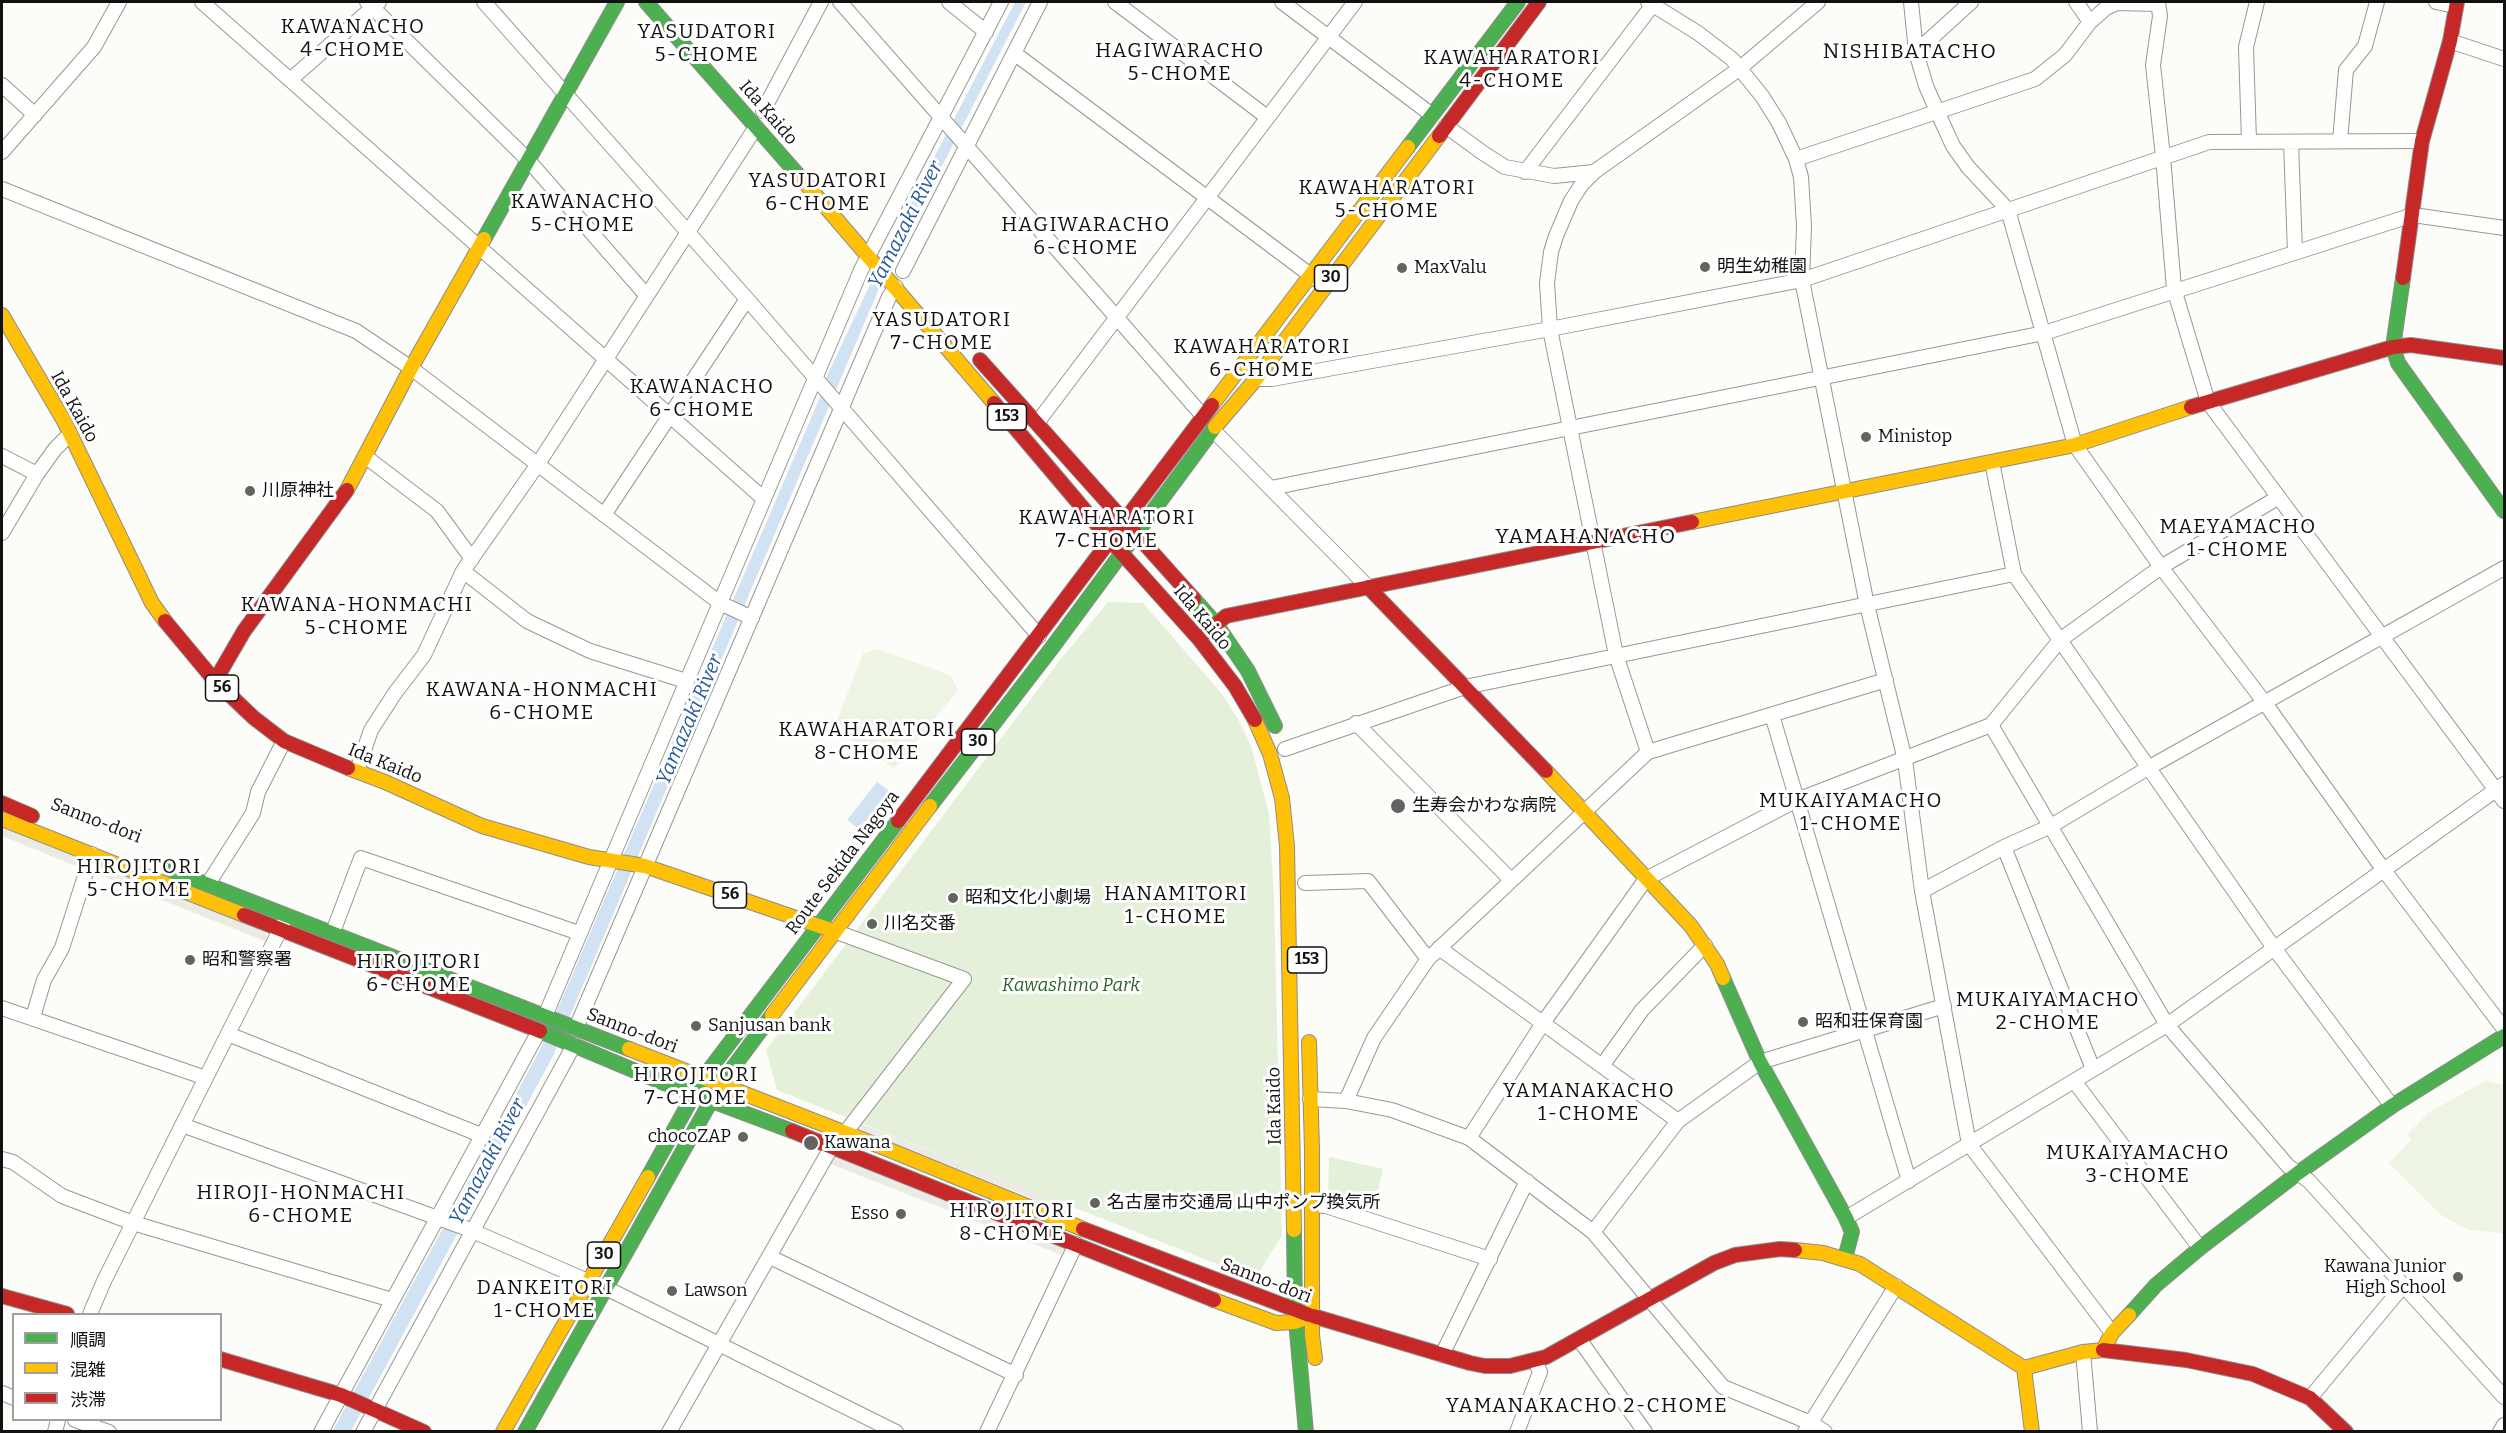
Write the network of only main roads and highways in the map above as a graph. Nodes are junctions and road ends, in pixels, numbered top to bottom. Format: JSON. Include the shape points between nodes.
{"nodes":[{"id":1,"x":617,"y":2,"type":"edge"},
{"id":2,"x":646,"y":2,"type":"edge"},
{"id":3,"x":1518,"y":2,"type":"edge"},
{"id":4,"x":1539,"y":2,"type":"edge"},
{"id":5,"x":2456,"y":4,"type":"edge"},
{"id":6,"x":2,"y":315,"type":"edge"},
{"id":7,"x":2393,"y":347,"type":"junction"},
{"id":8,"x":971,"y":349,"type":"dead end"},
{"id":9,"x":2505,"y":358,"type":"edge"},
{"id":10,"x":2505,"y":511,"type":"edge"},
{"id":11,"x":1124,"y":521,"type":"junction"},
{"id":12,"x":1135,"y":534,"type":"junction"},
{"id":13,"x":1110,"y":540,"type":"junction"},
{"id":14,"x":1121,"y":553,"type":"junction"},
{"id":15,"x":1368,"y":587,"type":"junction"},
{"id":16,"x":1216,"y":624,"type":"junction"},
{"id":17,"x":1199,"y":639,"type":"junction"},
{"id":18,"x":215,"y":681,"type":"junction"},
{"id":19,"x":1286,"y":754,"type":"road end"},
{"id":20,"x":2,"y":804,"type":"edge"},
{"id":21,"x":2,"y":819,"type":"edge"},
{"id":22,"x":45,"y":820,"type":"dead end"},
{"id":23,"x":154,"y":863,"type":"dead end"},
{"id":24,"x":818,"y":925,"type":"junction"},
{"id":25,"x":834,"y":931,"type":"junction"},
{"id":26,"x":1308,"y":1027,"type":"dead end"},
{"id":27,"x":2505,"y":1036,"type":"edge"},
{"id":28,"x":703,"y":1078,"type":"junction"},
{"id":29,"x":720,"y":1085,"type":"junction"},
{"id":30,"x":693,"y":1093,"type":"junction"},
{"id":31,"x":712,"y":1100,"type":"junction"},
{"id":32,"x":1845,"y":1258,"type":"junction"},
{"id":33,"x":2,"y":1296,"type":"edge"},
{"id":34,"x":63,"y":1313,"type":"edge"},
{"id":35,"x":1295,"y":1316,"type":"junction"},
{"id":36,"x":1313,"y":1316,"type":"junction"},
{"id":37,"x":2103,"y":1350,"type":"junction"},
{"id":38,"x":222,"y":1360,"type":"edge"},
{"id":39,"x":2024,"y":1368,"type":"junction"},
{"id":40,"x":1317,"y":1377,"type":"dead end"},
{"id":41,"x":423,"y":1431,"type":"edge"},
{"id":42,"x":503,"y":1431,"type":"edge"},
{"id":43,"x":525,"y":1431,"type":"edge"},
{"id":44,"x":1306,"y":1431,"type":"edge"},
{"id":45,"x":2032,"y":1431,"type":"edge"},
{"id":46,"x":2346,"y":1431,"type":"edge"}],
"edges":[{"from":1,"to":18,"type":"main road","via":[[411,368],[366,458],[339,503],[244,631]]},
{"from":2,"to":13,"type":"main road","name":"Ida Kaido","number":"153","via":[[894,284]]},
{"from":3,"to":11,"type":"main road","name":"Route Sekida Nagoya","number":"30"},
{"from":4,"to":12,"type":"main road","name":"Route Sekida Nagoya","number":"30"},
{"from":5,"to":7,"type":"main road","via":[[2450,41],[2422,141]]},
{"from":6,"to":18,"type":"main road","name":"Ida Kaido","number":"56","via":[[70,434],[152,603]]},
{"from":7,"to":9,"type":"main road","via":[[2411,345]]},
{"from":7,"to":10,"type":"main road","via":[[2398,363]]},
{"from":7,"to":15,"type":"main road","via":[[2075,445]]},
{"from":8,"to":11,"type":"main road","name":"Ida Kaido","number":"153"},
{"from":11,"to":12,"type":"main road","name":"Ida Kaido","number":"153"},
{"from":11,"to":13,"type":"main road","name":"Route Sekida Nagoya","number":"30"},
{"from":12,"to":14,"type":"main road","name":"Route Sekida Nagoya","number":"30"},
{"from":12,"to":16,"type":"main road","name":"Ida Kaido","number":"153"},
{"from":13,"to":14,"type":"main road","name":"Ida Kaido","number":"153"},
{"from":13,"to":24,"type":"main road","name":"Route Sekida Nagoya","number":"30"},
{"from":14,"to":17,"type":"main road","name":"Ida Kaido","number":"153"},
{"from":14,"to":25,"type":"main road","name":"Route Sekida Nagoya","number":"30"},
{"from":15,"to":16,"type":"main road","via":[[1226,616]]},
{"from":15,"to":32,"type":"main road","via":[[1585,811],[1705,945],[1718,964],[1760,1062],[1846,1218],[1852,1232]]},
{"from":16,"to":17,"type":"main road"},
{"from":16,"to":19,"type":"main road","name":"Ida Kaido","number":"153","via":[[1248,671]]},
{"from":17,"to":35,"type":"main road","name":"Ida Kaido","number":"153","via":[[1235,686],[1261,731],[1285,816]]},
{"from":18,"to":24,"type":"main road","name":"Ida Kaido","number":"56","via":[[285,741],[482,826],[589,857],[644,865]]},
{"from":20,"to":22,"type":"main road","name":"Sanno-dori"},
{"from":21,"to":30,"type":"main road","name":"Sanno-dori"},
{"from":23,"to":28,"type":"main road","name":"Sanno-dori"},
{"from":24,"to":25,"type":"main road","name":"Ida Kaido","number":"56"},
{"from":24,"to":28,"type":"main road","name":"Route Sekida Nagoya","number":"30"},
{"from":25,"to":29,"type":"main road","name":"Route Sekida Nagoya","number":"30"},
{"from":26,"to":36,"type":"main road","name":"Ida Kaido"},
{"from":27,"to":37,"type":"main road","via":[[2392,1106],[2200,1248],[2156,1285],[2112,1334]]},
{"from":28,"to":29,"type":"main road","name":"Sanno-dori"},
{"from":28,"to":30,"type":"main road","name":"Route Sekida Nagoya","number":"30"},
{"from":29,"to":31,"type":"main road","name":"Route Sekida Nagoya","number":"30"},
{"from":29,"to":35,"type":"main road","name":"Sanno-dori"},
{"from":30,"to":31,"type":"main road","name":"Sanno-dori"},
{"from":30,"to":42,"type":"main road","name":"Route Sekida Nagoya","number":"30"},
{"from":31,"to":35,"type":"main road","name":"Sanno-dori","via":[[1257,1317],[1276,1323]]},
{"from":31,"to":43,"type":"main road","name":"Route Sekida Nagoya","number":"30"},
{"from":32,"to":36,"type":"main road","via":[[1780,1249],[1735,1255],[1535,1361],[1497,1367],[1470,1363]]},
{"from":32,"to":39,"type":"main road"},
{"from":33,"to":34,"type":"main road"},
{"from":35,"to":36,"type":"main road","name":"Sanno-dori"},
{"from":35,"to":44,"type":"main road","name":"Ida Kaido","number":"153"},
{"from":36,"to":40,"type":"main road","name":"Ida Kaido"},
{"from":37,"to":39,"type":"main road"},
{"from":37,"to":46,"type":"main road","via":[[2186,1360],[2253,1374],[2310,1398]]},
{"from":38,"to":41,"type":"main road","via":[[341,1395]]},
{"from":39,"to":45,"type":"main road"}]}
